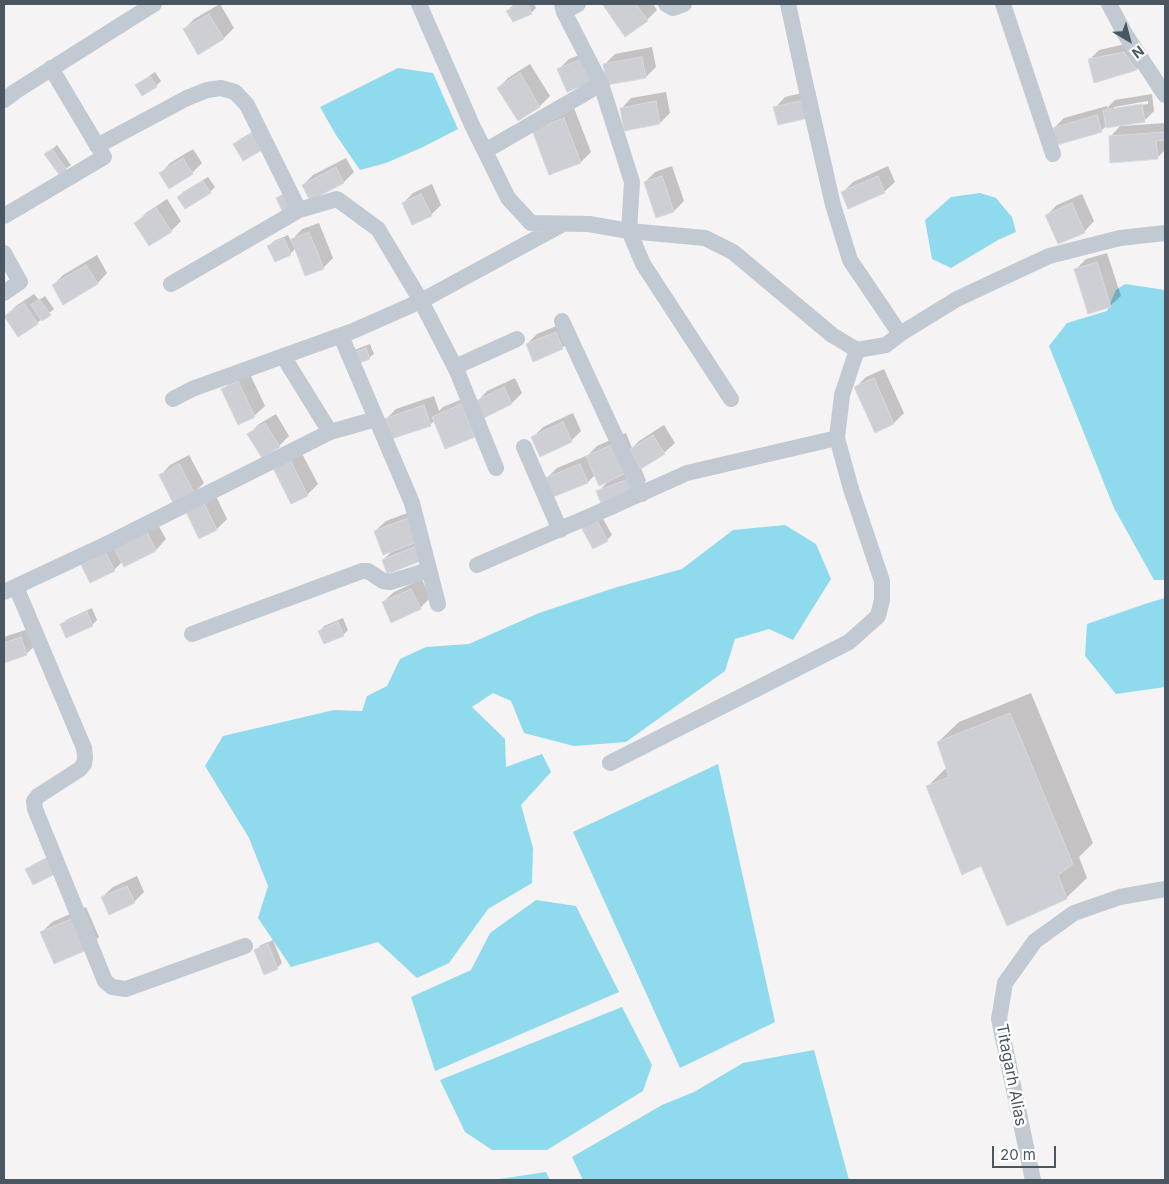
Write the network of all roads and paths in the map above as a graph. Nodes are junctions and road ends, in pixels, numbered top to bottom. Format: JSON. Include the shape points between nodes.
{"nodes":[{"id":1,"x":154,"y":4,"type":"edge"},
{"id":2,"x":419,"y":4,"type":"edge"},
{"id":3,"x":578,"y":4,"type":"edge"},
{"id":4,"x":666,"y":4,"type":"edge"},
{"id":5,"x":684,"y":4,"type":"edge"},
{"id":6,"x":788,"y":4,"type":"edge"},
{"id":7,"x":1003,"y":4,"type":"edge"},
{"id":8,"x":1109,"y":4,"type":"edge"},
{"id":9,"x":563,"y":8,"type":"edge"},
{"id":10,"x":51,"y":68,"type":"junction"},
{"id":11,"x":601,"y":84,"type":"junction"},
{"id":12,"x":1165,"y":96,"type":"edge"},
{"id":13,"x":4,"y":100,"type":"edge"},
{"id":14,"x":97,"y":146,"type":"junction"},
{"id":15,"x":484,"y":151,"type":"junction"},
{"id":16,"x":1053,"y":154,"type":"dead end"},
{"id":17,"x":299,"y":210,"type":"junction"},
{"id":18,"x":4,"y":216,"type":"edge"},
{"id":19,"x":563,"y":224,"type":"junction"},
{"id":20,"x":630,"y":230,"type":"junction"},
{"id":21,"x":1165,"y":233,"type":"edge"},
{"id":22,"x":4,"y":253,"type":"edge"},
{"id":23,"x":171,"y":284,"type":"dead end"},
{"id":24,"x":4,"y":293,"type":"edge"},
{"id":25,"x":421,"y":301,"type":"junction"},
{"id":26,"x":562,"y":321,"type":"dead end"},
{"id":27,"x":900,"y":334,"type":"junction"},
{"id":28,"x":341,"y":336,"type":"junction"},
{"id":29,"x":517,"y":339,"type":"dead end"},
{"id":30,"x":857,"y":350,"type":"junction"},
{"id":31,"x":283,"y":356,"type":"junction"},
{"id":32,"x":455,"y":367,"type":"junction"},
{"id":33,"x":174,"y":399,"type":"dead end"},
{"id":34,"x":731,"y":399,"type":"dead end"},
{"id":35,"x":376,"y":419,"type":"junction"},
{"id":36,"x":330,"y":432,"type":"junction"},
{"id":37,"x":837,"y":438,"type":"junction"},
{"id":38,"x":524,"y":447,"type":"dead end"},
{"id":39,"x":496,"y":468,"type":"dead end"},
{"id":40,"x":642,"y":494,"type":"junction"},
{"id":41,"x":560,"y":530,"type":"junction"},
{"id":42,"x":477,"y":565,"type":"dead end"},
{"id":43,"x":429,"y":570,"type":"junction"},
{"id":44,"x":10,"y":590,"type":"edge"},
{"id":45,"x":438,"y":604,"type":"dead end"},
{"id":46,"x":192,"y":634,"type":"dead end"},
{"id":47,"x":610,"y":763,"type":"dead end"},
{"id":48,"x":1165,"y":889,"type":"edge"},
{"id":49,"x":245,"y":946,"type":"dead end"},
{"id":50,"x":1033,"y":1180,"type":"edge"}],
"edges":[{"from":1,"to":10,"type":"street"},
{"from":2,"to":15,"type":"street"},
{"from":3,"to":9,"type":"street"},
{"from":4,"to":5,"type":"street","via":[[673,8]]},
{"from":6,"to":27,"type":"street","via":[[833,205],[850,260]]},
{"from":7,"to":16,"type":"street"},
{"from":8,"to":12,"type":"street"},
{"from":9,"to":11,"type":"street"},
{"from":10,"to":13,"type":"street"},
{"from":10,"to":14,"type":"street"},
{"from":11,"to":15,"type":"street"},
{"from":11,"to":20,"type":"street","via":[[632,182]]},
{"from":14,"to":17,"type":"street","via":[[186,98],[221,88],[236,92],[247,105]]},
{"from":14,"to":18,"type":"street","via":[[104,157]]},
{"from":15,"to":19,"type":"street","via":[[508,198],[531,223]]},
{"from":17,"to":23,"type":"street"},
{"from":17,"to":25,"type":"street","via":[[337,199],[378,229]]},
{"from":19,"to":20,"type":"street"},
{"from":19,"to":25,"type":"street"},
{"from":20,"to":30,"type":"street","via":[[705,238],[733,252],[832,335]]},
{"from":20,"to":34,"type":"street","via":[[643,264]]},
{"from":21,"to":27,"type":"street","via":[[1120,238],[1049,256],[957,299]]},
{"from":22,"to":24,"type":"street","via":[[20,282]]},
{"from":25,"to":28,"type":"street"},
{"from":25,"to":32,"type":"street"},
{"from":26,"to":40,"type":"street"},
{"from":27,"to":30,"type":"street","via":[[886,345]]},
{"from":28,"to":31,"type":"street"},
{"from":28,"to":35,"type":"street"},
{"from":29,"to":32,"type":"street"},
{"from":30,"to":37,"type":"street","via":[[842,395]]},
{"from":31,"to":33,"type":"street","via":[[192,388]]},
{"from":31,"to":36,"type":"street"},
{"from":32,"to":39,"type":"street"},
{"from":35,"to":36,"type":"street"},
{"from":35,"to":43,"type":"street","via":[[412,503]]},
{"from":36,"to":44,"type":"street"},
{"from":37,"to":40,"type":"street","via":[[687,474]]},
{"from":37,"to":47,"type":"street","via":[[882,581],[878,616],[849,642]]},
{"from":38,"to":41,"type":"street"},
{"from":40,"to":41,"type":"street"},
{"from":41,"to":42,"type":"street"},
{"from":43,"to":45,"type":"street"},
{"from":43,"to":46,"type":"street","via":[[390,582],[362,571]]},
{"from":44,"to":49,"type":"street","via":[[84,748],[86,758],[80,769],[34,801],[105,981],[112,987],[126,989]]},
{"from":48,"to":50,"type":"street","name":"Titagarh Alias","via":[[1120,897],[1074,913],[1034,941],[1005,983],[999,1019]]}]}
